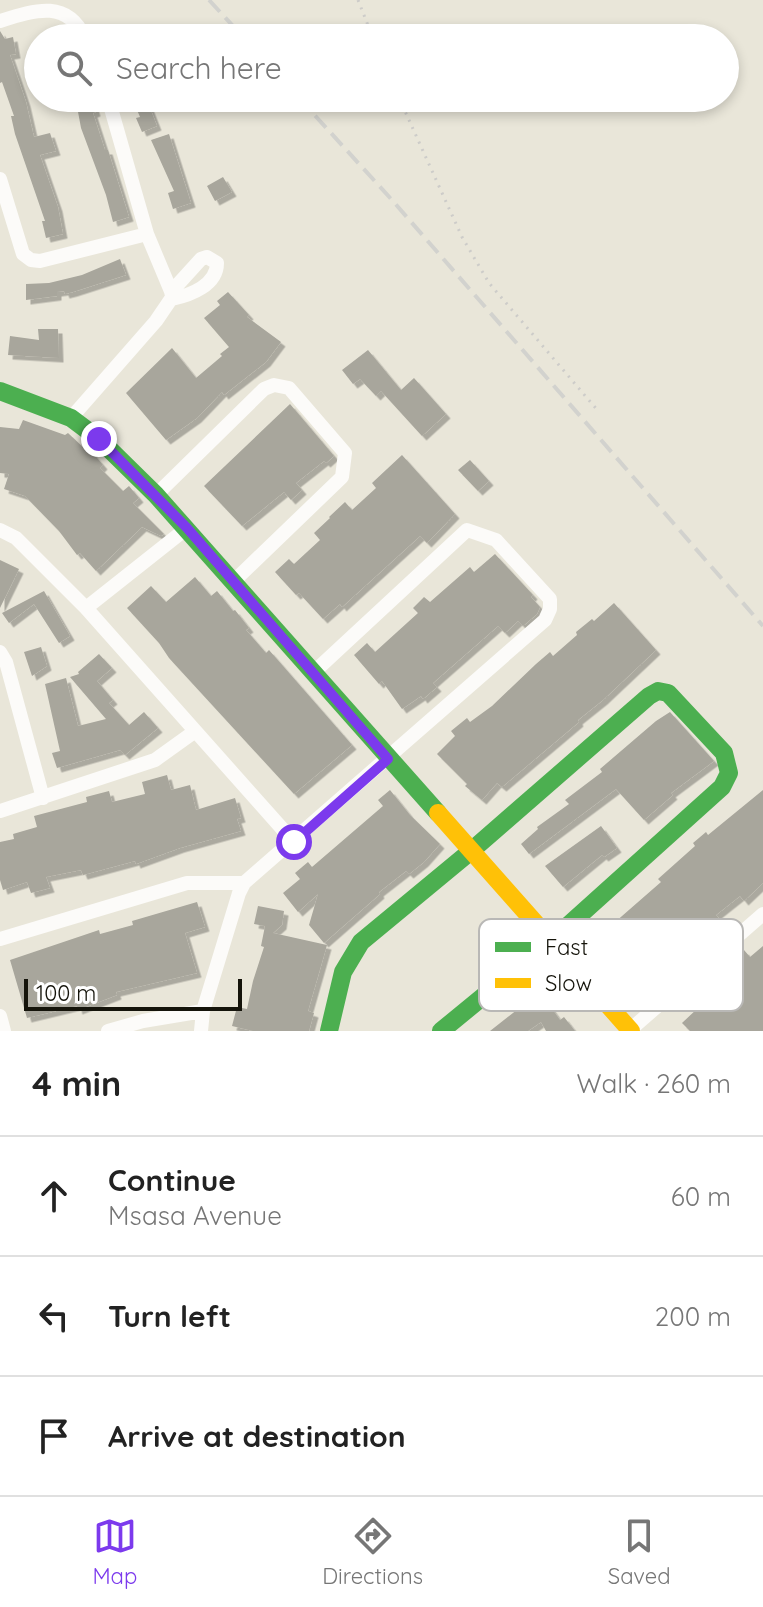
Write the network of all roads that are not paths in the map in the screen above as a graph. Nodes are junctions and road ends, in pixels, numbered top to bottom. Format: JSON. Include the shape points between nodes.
{"nodes":[{"id":1,"x":0,"y":21,"type":"edge"},
{"id":2,"x":78,"y":24,"type":"edge"},
{"id":3,"x":112,"y":112,"type":"edge"},
{"id":4,"x":0,"y":179,"type":"edge"},
{"id":5,"x":147,"y":234,"type":"junction"},
{"id":6,"x":0,"y":391,"type":"edge"},
{"id":7,"x":71,"y":418,"type":"junction"},
{"id":8,"x":156,"y":495,"type":"junction"},
{"id":9,"x":187,"y":528,"type":"junction"},
{"id":10,"x":0,"y":530,"type":"edge"},
{"id":11,"x":234,"y":581,"type":"junction"},
{"id":12,"x":86,"y":608,"type":"junction"},
{"id":13,"x":0,"y":652,"type":"edge"},
{"id":14,"x":314,"y":672,"type":"junction"},
{"id":15,"x":194,"y":732,"type":"junction"},
{"id":16,"x":388,"y":759,"type":"junction"},
{"id":17,"x":43,"y":798,"type":"junction"},
{"id":18,"x":0,"y":811,"type":"edge"},
{"id":19,"x":294,"y":842,"type":"junction"},
{"id":20,"x":471,"y":851,"type":"junction"},
{"id":21,"x":244,"y":883,"type":"junction"},
{"id":22,"x":763,"y":914,"type":"edge"},
{"id":23,"x":533,"y":919,"type":"edge"},
{"id":24,"x":575,"y":919,"type":"edge"},
{"id":25,"x":743,"y":932,"type":"edge"},
{"id":26,"x":0,"y":939,"type":"edge"},
{"id":27,"x":479,"y":1000,"type":"edge"},
{"id":28,"x":203,"y":1011,"type":"junction"},
{"id":29,"x":613,"y":1011,"type":"edge"},
{"id":30,"x":653,"y":1011,"type":"edge"},
{"id":31,"x":0,"y":1016,"type":"edge"},
{"id":32,"x":4,"y":1031,"type":"edge"},
{"id":33,"x":108,"y":1031,"type":"edge"},
{"id":34,"x":201,"y":1031,"type":"edge"},
{"id":35,"x":329,"y":1031,"type":"edge"},
{"id":36,"x":441,"y":1031,"type":"edge"},
{"id":37,"x":630,"y":1031,"type":"edge"}],
"edges":[{"from":1,"to":2,"type":"street","via":[[55,6]]},
{"from":3,"to":5,"type":"street"},
{"from":4,"to":5,"type":"street","via":[[23,254],[31,260]]},
{"from":5,"to":7,"type":"street","via":[[172,295]]},
{"from":6,"to":7,"type":"street"},
{"from":7,"to":8,"type":"street"},
{"from":8,"to":9,"type":"street"},
{"from":8,"to":11,"type":"street","via":[[264,389],[289,388],[345,453],[342,477]]},
{"from":9,"to":11,"type":"street"},
{"from":9,"to":12,"type":"street"},
{"from":10,"to":12,"type":"street","via":[[16,538]]},
{"from":11,"to":14,"type":"street"},
{"from":12,"to":15,"type":"street"},
{"from":13,"to":17,"type":"street"},
{"from":14,"to":16,"type":"street"},
{"from":14,"to":16,"type":"street","via":[[467,530],[496,540],[544,590],[550,599],[545,620]]},
{"from":15,"to":17,"type":"street","via":[[155,760]]},
{"from":15,"to":19,"type":"street"},
{"from":16,"to":19,"type":"street"},
{"from":16,"to":20,"type":"street"},
{"from":17,"to":18,"type":"street"},
{"from":19,"to":21,"type":"street"},
{"from":20,"to":23,"type":"street"},
{"from":20,"to":24,"type":"street","via":[[653,693],[668,693],[727,760],[726,781]]},
{"from":20,"to":35,"type":"street","via":[[351,952]]},
{"from":21,"to":26,"type":"street","via":[[187,883]]},
{"from":21,"to":28,"type":"street"},
{"from":22,"to":25,"type":"street"},
{"from":27,"to":36,"type":"street"},
{"from":28,"to":33,"type":"street"},
{"from":28,"to":34,"type":"street"},
{"from":29,"to":37,"type":"street"},
{"from":30,"to":37,"type":"street"},
{"from":31,"to":32,"type":"street"}]}
